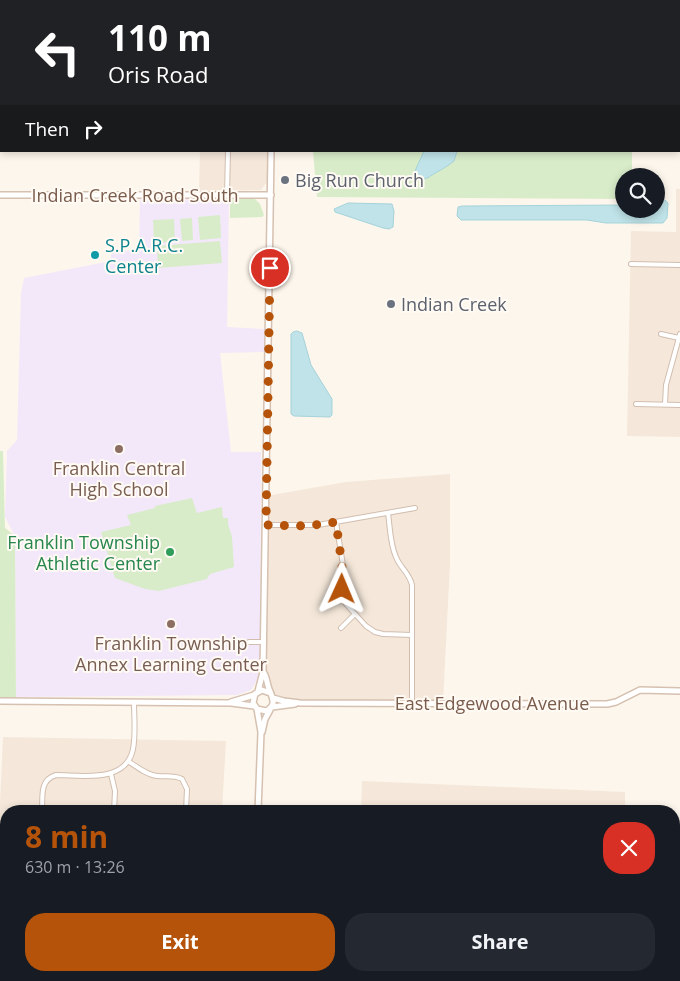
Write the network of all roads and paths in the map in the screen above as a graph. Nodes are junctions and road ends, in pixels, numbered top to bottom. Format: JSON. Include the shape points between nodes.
{"nodes":[{"id":1,"x":228,"y":152,"type":"edge"},
{"id":2,"x":272,"y":152,"type":"edge"},
{"id":3,"x":0,"y":195,"type":"edge"},
{"id":4,"x":227,"y":195,"type":"junction"},
{"id":5,"x":271,"y":196,"type":"junction"},
{"id":6,"x":631,"y":264,"type":"dead end"},
{"id":7,"x":680,"y":265,"type":"edge"},
{"id":8,"x":661,"y":334,"type":"dead end"},
{"id":9,"x":679,"y":336,"type":"edge"},
{"id":10,"x":636,"y":404,"type":"dead end"},
{"id":11,"x":665,"y":404,"type":"junction"},
{"id":12,"x":680,"y":405,"type":"edge"},
{"id":13,"x":415,"y":508,"type":"dead end"},
{"id":14,"x":388,"y":513,"type":"junction"},
{"id":15,"x":336,"y":522,"type":"junction"},
{"id":16,"x":266,"y":525,"type":"junction"},
{"id":17,"x":355,"y":614,"type":"junction"},
{"id":18,"x":341,"y":628,"type":"dead end"},
{"id":19,"x":412,"y":635,"type":"junction"},
{"id":20,"x":249,"y":642,"type":"dead end"},
{"id":21,"x":264,"y":642,"type":"junction"},
{"id":22,"x":264,"y":672,"type":"junction"},
{"id":23,"x":680,"y":691,"type":"edge"},
{"id":24,"x":256,"y":693,"type":"junction"},
{"id":25,"x":272,"y":695,"type":"junction"},
{"id":26,"x":1,"y":701,"type":"edge"},
{"id":27,"x":134,"y":702,"type":"junction"},
{"id":28,"x":231,"y":702,"type":"junction"},
{"id":29,"x":300,"y":702,"type":"junction"},
{"id":30,"x":412,"y":703,"type":"junction"},
{"id":31,"x":255,"y":708,"type":"junction"},
{"id":32,"x":271,"y":708,"type":"junction"},
{"id":33,"x":262,"y":732,"type":"junction"},
{"id":34,"x":128,"y":761,"type":"junction"},
{"id":35,"x":111,"y":774,"type":"junction"},
{"id":36,"x":42,"y":805,"type":"edge"},
{"id":37,"x":114,"y":805,"type":"edge"},
{"id":38,"x":186,"y":805,"type":"edge"},
{"id":39,"x":258,"y":805,"type":"edge"}],
"edges":[{"from":1,"to":4,"type":"street"},
{"from":2,"to":5,"type":"main road"},
{"from":3,"to":4,"type":"main road","name":"Indian Creek Road South"},
{"from":4,"to":5,"type":"main road","name":"Indian Creek Road South"},
{"from":5,"to":16,"type":"main road"},
{"from":6,"to":7,"type":"street"},
{"from":8,"to":9,"type":"street"},
{"from":9,"to":11,"type":"street","via":[[666,385]]},
{"from":10,"to":11,"type":"street"},
{"from":11,"to":12,"type":"street"},
{"from":13,"to":14,"type":"street"},
{"from":14,"to":15,"type":"street"},
{"from":14,"to":19,"type":"street","via":[[395,555],[412,583]]},
{"from":15,"to":16,"type":"street","via":[[307,526]]},
{"from":15,"to":17,"type":"street","via":[[342,565],[342,597]]},
{"from":16,"to":21,"type":"main road"},
{"from":17,"to":18,"type":"street"},
{"from":17,"to":19,"type":"street","via":[[379,634]]},
{"from":19,"to":30,"type":"street"},
{"from":20,"to":21,"type":"street"},
{"from":21,"to":22,"type":"main road"},
{"from":22,"to":24,"type":"main road"},
{"from":22,"to":25,"type":"main road"},
{"from":23,"to":30,"type":"main road","name":"East Edgewood Avenue","via":[[640,690],[610,704]]},
{"from":24,"to":25,"type":"main road","via":[[264,690]]},
{"from":24,"to":28,"type":"main road"},
{"from":24,"to":31,"type":"main road","via":[[252,701]]},
{"from":25,"to":29,"type":"main road","via":[[284,701]]},
{"from":25,"to":32,"type":"main road"},
{"from":26,"to":27,"type":"main road"},
{"from":27,"to":28,"type":"main road"},
{"from":27,"to":34,"type":"street","via":[[134,744]]},
{"from":28,"to":31,"type":"main road"},
{"from":29,"to":30,"type":"main road","name":"East Edgewood Avenue"},
{"from":29,"to":32,"type":"main road"},
{"from":31,"to":32,"type":"main road","via":[[264,711]]},
{"from":31,"to":33,"type":"main road"},
{"from":32,"to":33,"type":"main road"},
{"from":33,"to":39,"type":"main road"},
{"from":34,"to":35,"type":"street"},
{"from":34,"to":38,"type":"street","via":[[151,774],[177,777],[183,781],[187,789]]},
{"from":35,"to":36,"type":"street","via":[[50,777],[43,786]]},
{"from":35,"to":37,"type":"street"}]}
